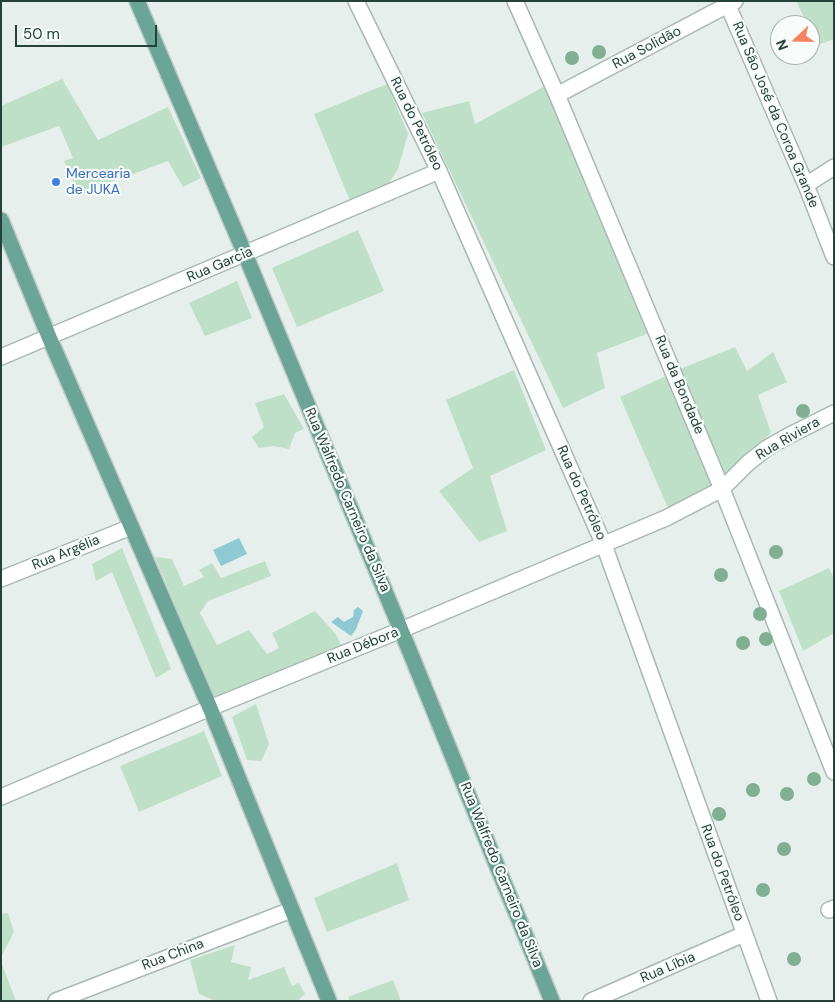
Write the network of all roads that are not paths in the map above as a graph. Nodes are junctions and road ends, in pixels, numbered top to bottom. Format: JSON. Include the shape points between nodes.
{"nodes":[{"id":1,"x":137,"y":1,"type":"edge"},
{"id":2,"x":356,"y":1,"type":"edge"},
{"id":3,"x":515,"y":1,"type":"edge"},
{"id":4,"x":730,"y":3,"type":"edge"},
{"id":5,"x":557,"y":95,"type":"junction"},
{"id":6,"x":834,"y":166,"type":"edge"},
{"id":7,"x":439,"y":171,"type":"junction"},
{"id":8,"x":806,"y":185,"type":"junction"},
{"id":9,"x":1,"y":220,"type":"edge"},
{"id":10,"x":245,"y":254,"type":"junction"},
{"id":11,"x":834,"y":257,"type":"edge"},
{"id":12,"x":49,"y":338,"type":"junction"},
{"id":13,"x":1,"y":357,"type":"edge"},
{"id":14,"x":834,"y":413,"type":"edge"},
{"id":15,"x":722,"y":489,"type":"junction"},
{"id":16,"x":131,"y":527,"type":"junction"},
{"id":17,"x":604,"y":544,"type":"junction"},
{"id":18,"x":1,"y":579,"type":"edge"},
{"id":19,"x":401,"y":630,"type":"junction"},
{"id":20,"x":210,"y":708,"type":"junction"},
{"id":21,"x":834,"y":772,"type":"edge"},
{"id":22,"x":1,"y":797,"type":"edge"},
{"id":23,"x":291,"y":910,"type":"junction"},
{"id":24,"x":744,"y":934,"type":"junction"},
{"id":25,"x":56,"y":1001,"type":"edge"},
{"id":26,"x":329,"y":1001,"type":"edge"},
{"id":27,"x":552,"y":1001,"type":"edge"},
{"id":28,"x":591,"y":1001,"type":"edge"},
{"id":29,"x":769,"y":1001,"type":"edge"}],
"edges":[{"from":1,"to":10,"type":"main road","name":"Rua Walfredo Carneiro da Silva"},
{"from":2,"to":7,"type":"street","name":"Rua do Petróleo"},
{"from":3,"to":5,"type":"street","name":"Rua da Bondade"},
{"from":4,"to":5,"type":"street","name":"Rua Solidão"},
{"from":4,"to":8,"type":"street","name":"Rua São José da Coroa Grande"},
{"from":5,"to":15,"type":"street","name":"Rua da Bondade"},
{"from":6,"to":8,"type":"street"},
{"from":7,"to":10,"type":"street","name":"Rua Garcia"},
{"from":7,"to":17,"type":"street","name":"Rua do Petróleo"},
{"from":8,"to":11,"type":"street","name":"Rua São José da Coroa Grande"},
{"from":9,"to":12,"type":"main road"},
{"from":10,"to":12,"type":"street","name":"Rua Garcia"},
{"from":10,"to":19,"type":"main road","name":"Rua Walfredo Carneiro da Silva"},
{"from":12,"to":13,"type":"street","name":"Rua Garcia"},
{"from":12,"to":16,"type":"main road"},
{"from":14,"to":15,"type":"street","name":"Rua Riviera","via":[[767,448]]},
{"from":15,"to":17,"type":"street","name":"Rua Débora","via":[[666,518]]},
{"from":15,"to":21,"type":"street","name":"Rua da Bondade"},
{"from":16,"to":18,"type":"street","name":"Rua Argélia"},
{"from":16,"to":20,"type":"main road"},
{"from":17,"to":19,"type":"street","name":"Rua Débora"},
{"from":17,"to":24,"type":"street","name":"Rua do Petróleo"},
{"from":19,"to":20,"type":"street","name":"Rua Débora"},
{"from":19,"to":27,"type":"main road","name":"Rua Walfredo Carneiro da Silva"},
{"from":20,"to":22,"type":"street","name":"Rua Débora"},
{"from":20,"to":23,"type":"main road"},
{"from":23,"to":25,"type":"street","name":"Rua China"},
{"from":23,"to":26,"type":"main road"},
{"from":24,"to":28,"type":"street","name":"Rua Líbia"},
{"from":24,"to":29,"type":"street","name":"Rua do Petróleo"}]}
